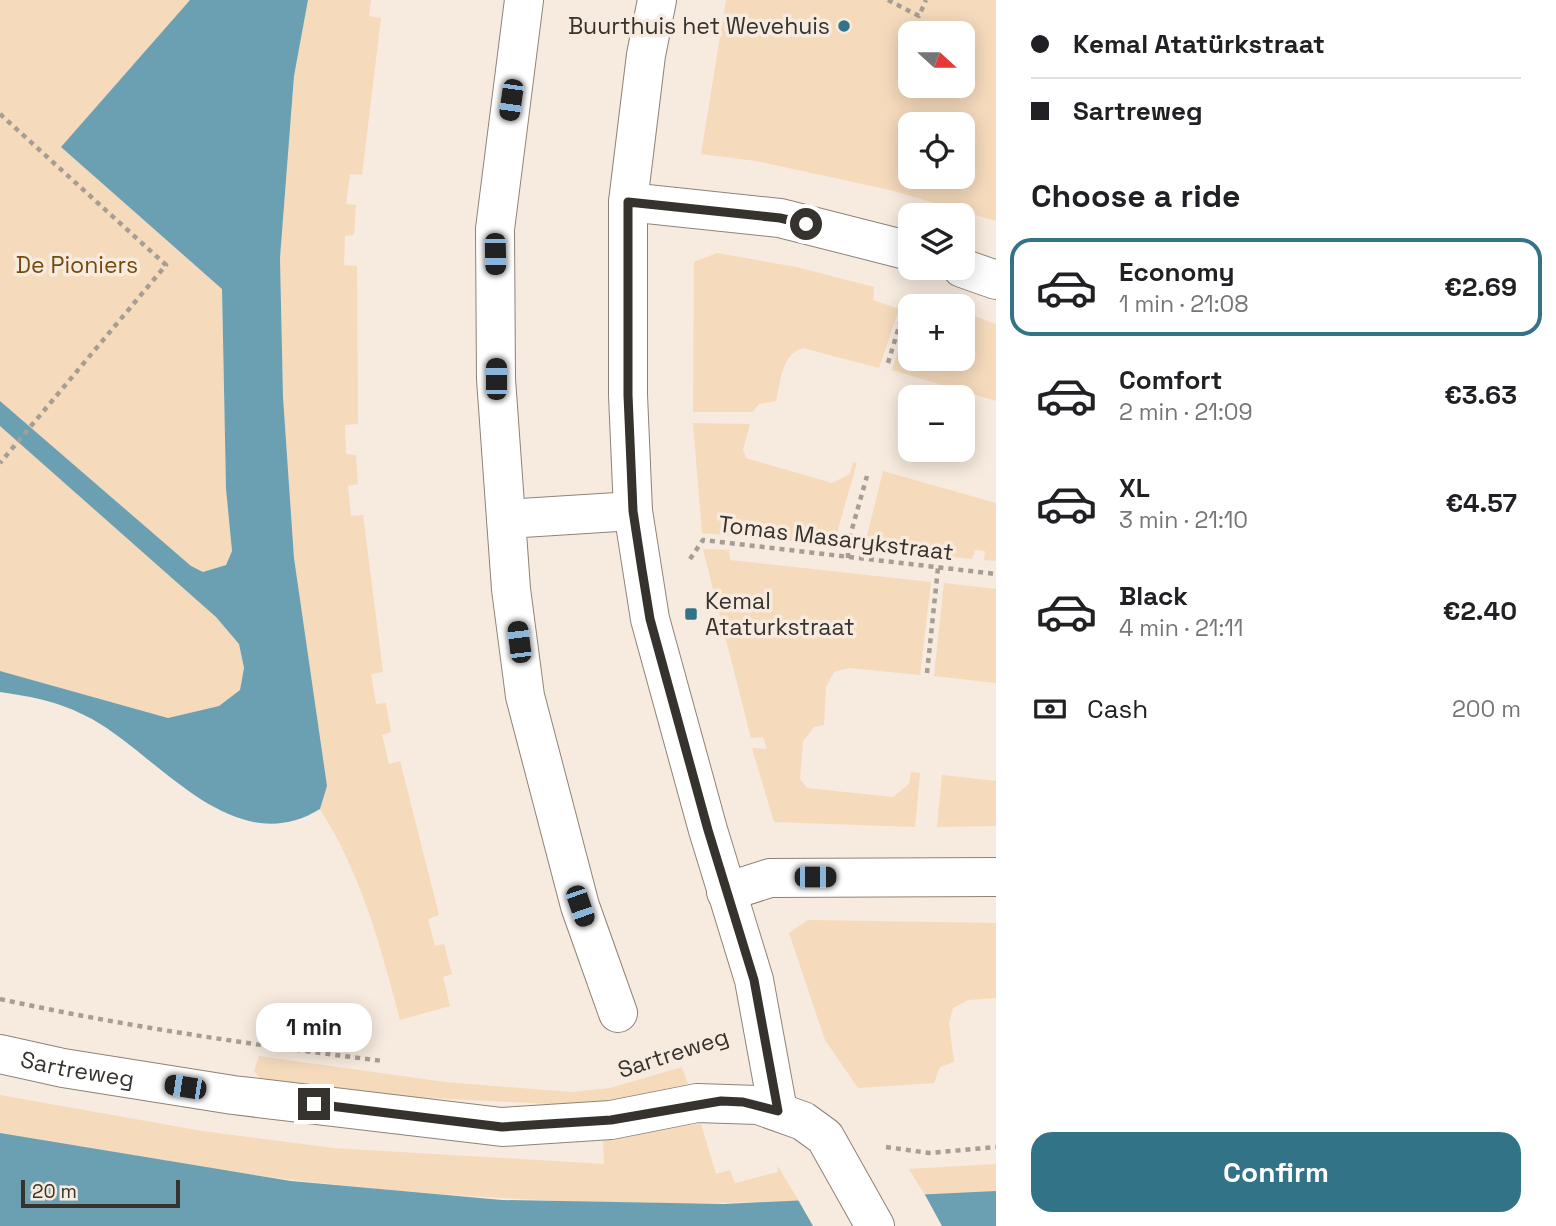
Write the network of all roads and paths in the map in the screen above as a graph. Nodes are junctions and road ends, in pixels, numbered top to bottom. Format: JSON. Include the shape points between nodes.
{"nodes":[{"id":1,"x":524,"y":0,"type":"edge"},
{"id":2,"x":657,"y":0,"type":"edge"},
{"id":3,"x":888,"y":0,"type":"edge"},
{"id":4,"x":926,"y":0,"type":"edge"},
{"id":5,"x":0,"y":114,"type":"edge"},
{"id":6,"x":628,"y":202,"type":"junction"},
{"id":7,"x":898,"y":248,"type":"edge"},
{"id":8,"x":975,"y":273,"type":"edge"},
{"id":9,"x":996,"y":280,"type":"edge"},
{"id":10,"x":909,"y":292,"type":"dead end"},
{"id":11,"x":888,"y":363,"type":"dead end"},
{"id":12,"x":0,"y":463,"type":"edge"},
{"id":13,"x":867,"y":476,"type":"dead end"},
{"id":14,"x":633,"y":511,"type":"junction"},
{"id":15,"x":506,"y":519,"type":"junction"},
{"id":16,"x":848,"y":558,"type":"junction"},
{"id":17,"x":938,"y":568,"type":"junction"},
{"id":18,"x":642,"y":570,"type":"junction"},
{"id":19,"x":996,"y":574,"type":"edge"},
{"id":20,"x":927,"y":673,"type":"dead end"},
{"id":21,"x":996,"y":877,"type":"edge"},
{"id":22,"x":726,"y":892,"type":"junction"},
{"id":23,"x":0,"y":999,"type":"edge"},
{"id":24,"x":618,"y":1013,"type":"dead end"},
{"id":25,"x":763,"y":1023,"type":"junction"},
{"id":26,"x":0,"y":1054,"type":"edge"},
{"id":27,"x":665,"y":1058,"type":"dead end"},
{"id":28,"x":394,"y":1063,"type":"dead end"},
{"id":29,"x":778,"y":1111,"type":"junction"},
{"id":30,"x":886,"y":1147,"type":"dead end"},
{"id":31,"x":996,"y":1147,"type":"edge"},
{"id":32,"x":875,"y":1226,"type":"edge"}],
"edges":[{"from":1,"to":15,"type":"street","via":[[495,229],[496,379]]},
{"from":2,"to":6,"type":"street"},
{"from":3,"to":4,"type":"path","via":[[919,16]]},
{"from":5,"to":12,"type":"path","via":[[166,265]]},
{"from":6,"to":7,"type":"street","via":[[780,218]]},
{"from":6,"to":14,"type":"street"},
{"from":8,"to":9,"type":"street"},
{"from":10,"to":11,"type":"path"},
{"from":13,"to":16,"type":"path"},
{"from":14,"to":15,"type":"street"},
{"from":14,"to":18,"type":"street"},
{"from":15,"to":24,"type":"street","via":[[526,696],[580,906]]},
{"from":16,"to":17,"type":"path","name":"Tomas Masarykstraat"},
{"from":16,"to":18,"type":"path","name":"Tomas Masarykstraat","via":[[703,540],[687,563]]},
{"from":17,"to":19,"type":"path","name":"Tomas Masarykstraat"},
{"from":17,"to":20,"type":"path"},
{"from":18,"to":22,"type":"street","via":[[650,619]]},
{"from":21,"to":22,"type":"street","via":[[770,878]]},
{"from":22,"to":25,"type":"street"},
{"from":23,"to":28,"type":"path","via":[[245,1044]]},
{"from":25,"to":27,"type":"path","name":"Sartreweg"},
{"from":25,"to":29,"type":"street"},
{"from":26,"to":29,"type":"street","name":"Sartreweg","via":[[233,1095],[502,1127],[611,1120],[721,1101]]},
{"from":29,"to":32,"type":"street","name":"Sartreweg","via":[[815,1128],[840,1162]]},
{"from":30,"to":31,"type":"path","via":[[929,1153]]}]}
